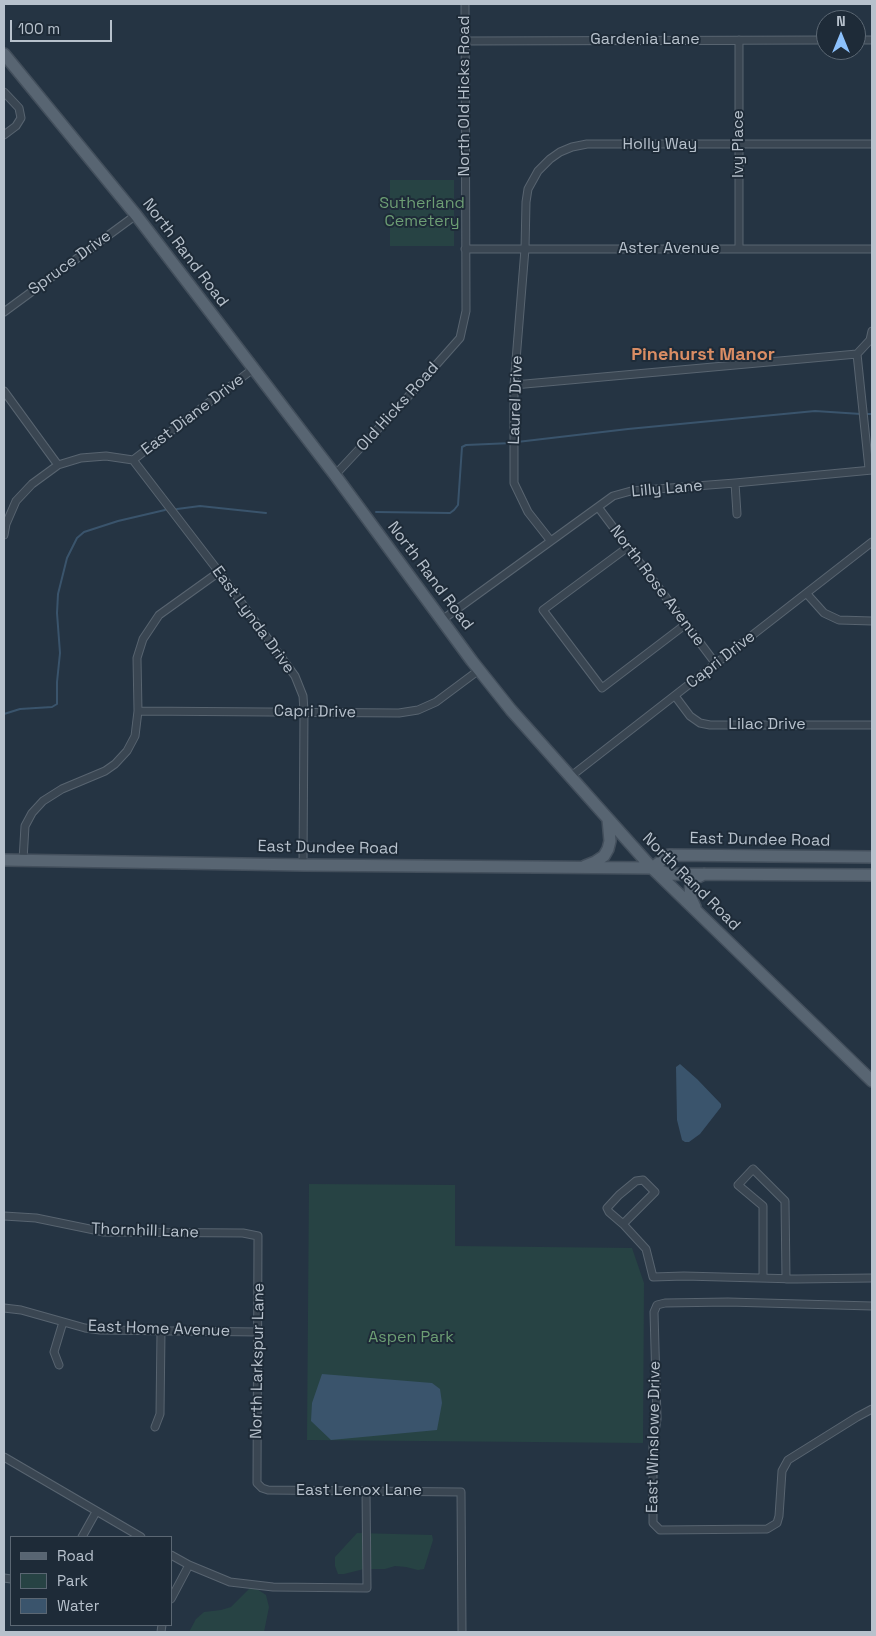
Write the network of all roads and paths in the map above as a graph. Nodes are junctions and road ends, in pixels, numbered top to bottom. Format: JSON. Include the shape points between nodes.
{"nodes":[{"id":1,"x":465,"y":4,"type":"edge"},
{"id":2,"x":739,"y":40,"type":"junction"},
{"id":3,"x":816,"y":40,"type":"edge"},
{"id":4,"x":465,"y":41,"type":"junction"},
{"id":5,"x":4,"y":54,"type":"edge"},
{"id":6,"x":4,"y":92,"type":"edge"},
{"id":7,"x":4,"y":135,"type":"edge"},
{"id":8,"x":872,"y":144,"type":"edge"},
{"id":9,"x":739,"y":145,"type":"junction"},
{"id":10,"x":136,"y":215,"type":"junction"},
{"id":11,"x":465,"y":249,"type":"junction"},
{"id":12,"x":525,"y":249,"type":"junction"},
{"id":13,"x":739,"y":249,"type":"junction"},
{"id":14,"x":872,"y":249,"type":"edge"},
{"id":15,"x":4,"y":312,"type":"edge"},
{"id":16,"x":872,"y":332,"type":"edge"},
{"id":17,"x":460,"y":338,"type":"joint"},
{"id":18,"x":857,"y":354,"type":"junction"},
{"id":19,"x":254,"y":369,"type":"junction"},
{"id":20,"x":514,"y":385,"type":"junction"},
{"id":21,"x":4,"y":391,"type":"edge"},
{"id":22,"x":132,"y":460,"type":"junction"},
{"id":23,"x":58,"y":465,"type":"junction"},
{"id":24,"x":870,"y":470,"type":"edge"},
{"id":25,"x":335,"y":475,"type":"junction"},
{"id":26,"x":735,"y":483,"type":"junction"},
{"id":27,"x":598,"y":507,"type":"junction"},
{"id":28,"x":737,"y":514,"type":"dead end"},
{"id":29,"x":4,"y":534,"type":"edge"},
{"id":30,"x":550,"y":540,"type":"junction"},
{"id":31,"x":872,"y":542,"type":"edge"},
{"id":32,"x":628,"y":547,"type":"junction"},
{"id":33,"x":219,"y":572,"type":"junction"},
{"id":34,"x":807,"y":594,"type":"junction"},
{"id":35,"x":442,"y":620,"type":"junction"},
{"id":36,"x":872,"y":621,"type":"edge"},
{"id":37,"x":686,"y":624,"type":"junction"},
{"id":38,"x":716,"y":664,"type":"junction"},
{"id":39,"x":479,"y":670,"type":"junction"},
{"id":40,"x":675,"y":696,"type":"junction"},
{"id":41,"x":138,"y":711,"type":"junction"},
{"id":42,"x":304,"y":711,"type":"junction"},
{"id":43,"x":872,"y":725,"type":"edge"},
{"id":44,"x":570,"y":777,"type":"junction"},
{"id":45,"x":608,"y":819,"type":"junction"},
{"id":46,"x":872,"y":857,"type":"edge"},
{"id":47,"x":4,"y":860,"type":"edge"},
{"id":48,"x":23,"y":860,"type":"junction"},
{"id":49,"x":303,"y":865,"type":"junction"},
{"id":50,"x":578,"y":867,"type":"junction"},
{"id":51,"x":652,"y":868,"type":"junction"},
{"id":52,"x":704,"y":874,"type":"junction"},
{"id":53,"x":872,"y":875,"type":"edge"},
{"id":54,"x":697,"y":911,"type":"junction"},
{"id":55,"x":872,"y":1081,"type":"edge"},
{"id":56,"x":4,"y":1216,"type":"edge"},
{"id":57,"x":623,"y":1224,"type":"junction"},
{"id":58,"x":258,"y":1236,"type":"joint"},
{"id":59,"x":763,"y":1278,"type":"junction"},
{"id":60,"x":872,"y":1278,"type":"edge"},
{"id":61,"x":786,"y":1279,"type":"junction"},
{"id":62,"x":872,"y":1306,"type":"edge"},
{"id":63,"x":4,"y":1308,"type":"edge"},
{"id":64,"x":63,"y":1322,"type":"junction"},
{"id":65,"x":161,"y":1331,"type":"junction"},
{"id":66,"x":258,"y":1332,"type":"junction"},
{"id":67,"x":59,"y":1364,"type":"dead end"},
{"id":68,"x":872,"y":1409,"type":"edge"},
{"id":69,"x":155,"y":1427,"type":"dead end"},
{"id":70,"x":4,"y":1456,"type":"edge"},
{"id":71,"x":259,"y":1486,"type":"joint"},
{"id":72,"x":366,"y":1491,"type":"junction"},
{"id":73,"x":96,"y":1512,"type":"junction"},
{"id":74,"x":83,"y":1536,"type":"edge"},
{"id":75,"x":139,"y":1536,"type":"edge"},
{"id":76,"x":172,"y":1556,"type":"edge"},
{"id":77,"x":189,"y":1565,"type":"junction"},
{"id":78,"x":172,"y":1597,"type":"edge"},
{"id":79,"x":462,"y":1632,"type":"edge"}],
"edges":[{"from":1,"to":4,"type":"street","name":"North Old Hicks Road"},
{"from":2,"to":3,"type":"street","name":"Gardenia Lane"},
{"from":2,"to":4,"type":"street","name":"Gardenia Lane"},
{"from":2,"to":9,"type":"street","name":"Ivy Place"},
{"from":4,"to":11,"type":"street","name":"North Old Hicks Road"},
{"from":5,"to":10,"type":"main road","name":"North Rand Road"},
{"from":6,"to":7,"type":"street","via":[[19,108],[20,118],[16,126]]},
{"from":8,"to":9,"type":"street","name":"Holly Way"},
{"from":9,"to":12,"type":"street","name":"Holly Way","via":[[587,144],[560,152],[543,165],[528,189]]},
{"from":9,"to":13,"type":"street","name":"Ivy Place"},
{"from":10,"to":15,"type":"street","name":"Spruce Drive"},
{"from":10,"to":19,"type":"main road","name":"North Rand Road"},
{"from":11,"to":12,"type":"street","name":"Aster Avenue"},
{"from":11,"to":17,"type":"street","name":"North Old Hicks Road","via":[[466,311]]},
{"from":12,"to":13,"type":"street","name":"Aster Avenue"},
{"from":12,"to":20,"type":"street","name":"Laurel Drive"},
{"from":13,"to":14,"type":"street","name":"Aster Avenue"},
{"from":16,"to":18,"type":"street","via":[[870,340]]},
{"from":17,"to":25,"type":"street","name":"Old Hicks Road"},
{"from":18,"to":20,"type":"street"},
{"from":18,"to":24,"type":"street"},
{"from":19,"to":22,"type":"street","name":"East Diane Drive"},
{"from":19,"to":25,"type":"main road","name":"North Rand Road"},
{"from":20,"to":30,"type":"street","name":"Laurel Drive","via":[[514,483],[528,512]]},
{"from":21,"to":23,"type":"street"},
{"from":22,"to":23,"type":"street","via":[[106,456]]},
{"from":22,"to":33,"type":"street","name":"East Lynda Drive"},
{"from":23,"to":29,"type":"street","via":[[16,501]]},
{"from":24,"to":26,"type":"street","name":"Lilly Lane"},
{"from":25,"to":35,"type":"main road","name":"North Rand Road"},
{"from":26,"to":27,"type":"street","name":"Lilly Lane","via":[[631,491],[613,496]]},
{"from":26,"to":28,"type":"street"},
{"from":27,"to":30,"type":"street","name":"Lilly Lane"},
{"from":27,"to":32,"type":"street","name":"North Rose Avenue"},
{"from":30,"to":35,"type":"street","name":"Lilly Lane"},
{"from":31,"to":34,"type":"street","name":"Capri Drive"},
{"from":32,"to":37,"type":"street","name":"North Rose Avenue"},
{"from":32,"to":37,"type":"street","via":[[543,610],[602,688]]},
{"from":33,"to":41,"type":"street","via":[[159,615],[142,638],[137,658]]},
{"from":33,"to":42,"type":"street","name":"East Lynda Drive","via":[[295,676],[303,696]]},
{"from":34,"to":36,"type":"street","via":[[824,613],[839,620]]},
{"from":34,"to":38,"type":"street","name":"Capri Drive"},
{"from":35,"to":39,"type":"main road","name":"North Rand Road"},
{"from":37,"to":38,"type":"street","name":"North Rose Avenue"},
{"from":38,"to":40,"type":"street","name":"Capri Drive"},
{"from":39,"to":42,"type":"street","name":"Capri Drive","via":[[436,702],[418,710],[399,713]]},
{"from":39,"to":44,"type":"main road","name":"North Rand Road"},
{"from":40,"to":43,"type":"street","name":"Lilac Drive","via":[[690,716],[710,725]]},
{"from":40,"to":44,"type":"street","name":"Capri Drive"},
{"from":41,"to":42,"type":"street","name":"Capri Drive"},
{"from":41,"to":48,"type":"street","via":[[134,736],[116,764],[62,789],[32,813],[25,826]]},
{"from":42,"to":49,"type":"street","name":"East Lynda Drive"},
{"from":44,"to":45,"type":"main road","name":"North Rand Road"},
{"from":45,"to":50,"type":"main road","via":[[608,850],[595,862]]},
{"from":45,"to":51,"type":"main road","name":"North Rand Road"},
{"from":46,"to":51,"type":"main road","name":"East Dundee Road","via":[[669,855]]},
{"from":47,"to":48,"type":"main road","name":"East Dundee Road"},
{"from":48,"to":49,"type":"main road","name":"East Dundee Road"},
{"from":49,"to":50,"type":"main road","name":"East Dundee Road"},
{"from":50,"to":51,"type":"main road","name":"East Dundee Road"},
{"from":51,"to":52,"type":"main road","name":"East Dundee Road","via":[[669,874]]},
{"from":51,"to":54,"type":"main road","name":"North Rand Road"},
{"from":52,"to":53,"type":"main road","name":"East Dundee Road"},
{"from":52,"to":54,"type":"main road","via":[[691,883],[690,896]]},
{"from":54,"to":55,"type":"main road","name":"North Rand Road"},
{"from":56,"to":58,"type":"street","name":"Thornhill Lane","via":[[36,1218],[104,1232],[243,1233]]},
{"from":57,"to":57,"type":"street","via":[[655,1192],[643,1180],[636,1181],[607,1208]]},
{"from":57,"to":59,"type":"street","via":[[646,1249],[653,1277]]},
{"from":58,"to":66,"type":"street","name":"North Larkspur Lane"},
{"from":59,"to":61,"type":"street"},
{"from":59,"to":61,"type":"street","via":[[763,1206],[738,1186],[753,1169],[785,1201]]},
{"from":60,"to":61,"type":"street"},
{"from":62,"to":68,"type":"street","name":"East Winslowe Drive","via":[[728,1302],[657,1305],[654,1312],[657,1419],[653,1444],[653,1523],[660,1530],[767,1529],[777,1523],[782,1471],[788,1460]]},
{"from":63,"to":64,"type":"street","name":"East Home Avenue"},
{"from":64,"to":65,"type":"street","name":"East Home Avenue","via":[[100,1330]]},
{"from":64,"to":67,"type":"street","via":[[54,1352]]},
{"from":65,"to":66,"type":"street","name":"East Home Avenue"},
{"from":65,"to":69,"type":"street","via":[[160,1414]]},
{"from":66,"to":71,"type":"street","name":"North Larkspur Lane","via":[[256,1480]]},
{"from":70,"to":73,"type":"street"},
{"from":71,"to":72,"type":"street","name":"East Lenox Lane","via":[[268,1490]]},
{"from":72,"to":77,"type":"street","via":[[367,1588],[273,1587],[230,1582]]},
{"from":72,"to":79,"type":"street","name":"East Lenox Lane","via":[[461,1492]]},
{"from":73,"to":74,"type":"street"},
{"from":73,"to":75,"type":"street"},
{"from":76,"to":77,"type":"street"},
{"from":77,"to":78,"type":"street"}]}
